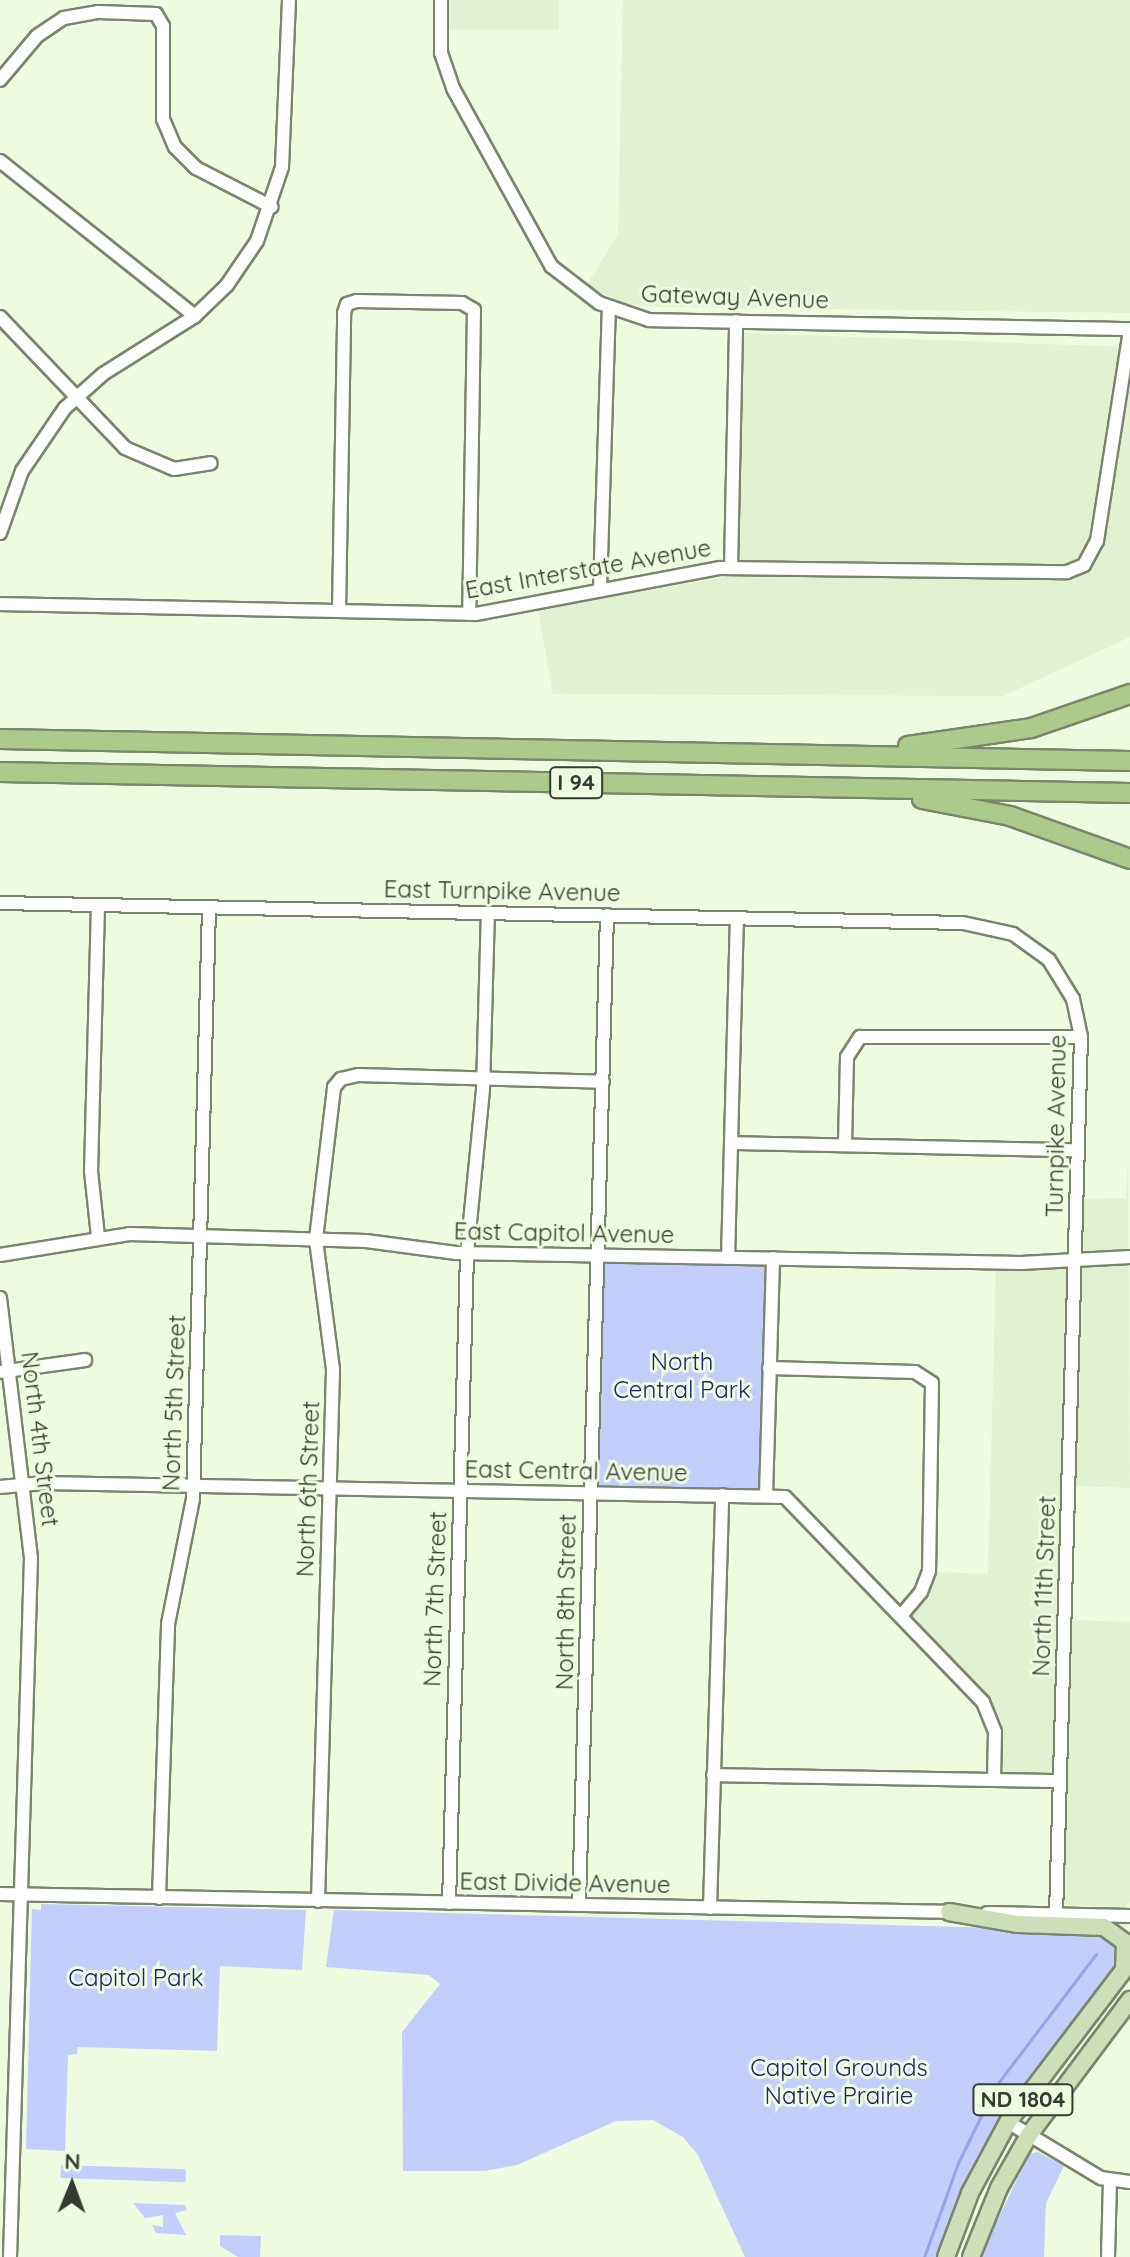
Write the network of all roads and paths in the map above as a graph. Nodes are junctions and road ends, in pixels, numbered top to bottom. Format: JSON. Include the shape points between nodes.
{"nodes":[{"id":1,"x":289,"y":0,"type":"edge"},
{"id":2,"x":441,"y":0,"type":"edge"},
{"id":3,"x":0,"y":80,"type":"edge"},
{"id":4,"x":0,"y":161,"type":"edge"},
{"id":5,"x":272,"y":207,"type":"junction"},
{"id":6,"x":609,"y":307,"type":"junction"},
{"id":7,"x":195,"y":316,"type":"junction"},
{"id":8,"x":0,"y":317,"type":"edge"},
{"id":9,"x":736,"y":321,"type":"junction"},
{"id":10,"x":1130,"y":329,"type":"edge"},
{"id":11,"x":74,"y":398,"type":"junction"},
{"id":12,"x":211,"y":463,"type":"dead end"},
{"id":13,"x":1,"y":480,"type":"edge"},
{"id":14,"x":15,"y":486,"type":"junction"},
{"id":15,"x":0,"y":533,"type":"edge"},
{"id":16,"x":731,"y":568,"type":"junction"},
{"id":17,"x":600,"y":590,"type":"junction"},
{"id":18,"x":0,"y":604,"type":"edge"},
{"id":19,"x":339,"y":611,"type":"junction"},
{"id":20,"x":469,"y":614,"type":"junction"},
{"id":21,"x":1130,"y":694,"type":"edge"},
{"id":22,"x":0,"y":739,"type":"edge"},
{"id":23,"x":715,"y":753,"type":"junction"},
{"id":24,"x":1130,"y":761,"type":"edge"},
{"id":25,"x":0,"y":772,"type":"edge"},
{"id":26,"x":647,"y":784,"type":"junction"},
{"id":27,"x":1130,"y":793,"type":"edge"},
{"id":28,"x":1130,"y":859,"type":"edge"},
{"id":29,"x":0,"y":903,"type":"edge"},
{"id":30,"x":98,"y":905,"type":"junction"},
{"id":31,"x":209,"y":907,"type":"junction"},
{"id":32,"x":488,"y":913,"type":"junction"},
{"id":33,"x":607,"y":915,"type":"junction"},
{"id":34,"x":737,"y":918,"type":"junction"},
{"id":35,"x":1003,"y":930,"type":"joint"},
{"id":36,"x":1081,"y":1037,"type":"junction"},
{"id":37,"x":484,"y":1077,"type":"junction"},
{"id":38,"x":603,"y":1082,"type":"junction"},
{"id":39,"x":731,"y":1143,"type":"junction"},
{"id":40,"x":845,"y":1145,"type":"junction"},
{"id":41,"x":1078,"y":1150,"type":"junction"},
{"id":42,"x":200,"y":1236,"type":"junction"},
{"id":43,"x":98,"y":1237,"type":"junction"},
{"id":44,"x":316,"y":1239,"type":"junction"},
{"id":45,"x":467,"y":1253,"type":"junction"},
{"id":46,"x":0,"y":1255,"type":"edge"},
{"id":47,"x":597,"y":1256,"type":"junction"},
{"id":48,"x":1130,"y":1257,"type":"edge"},
{"id":49,"x":728,"y":1258,"type":"junction"},
{"id":50,"x":773,"y":1258,"type":"junction"},
{"id":51,"x":1075,"y":1260,"type":"junction"},
{"id":52,"x":0,"y":1298,"type":"edge"},
{"id":53,"x":85,"y":1360,"type":"dead end"},
{"id":54,"x":769,"y":1368,"type":"junction"},
{"id":55,"x":5,"y":1371,"type":"edge"},
{"id":56,"x":26,"y":1484,"type":"junction"},
{"id":57,"x":194,"y":1485,"type":"junction"},
{"id":58,"x":0,"y":1487,"type":"edge"},
{"id":59,"x":330,"y":1488,"type":"junction"},
{"id":60,"x":460,"y":1491,"type":"junction"},
{"id":61,"x":591,"y":1492,"type":"junction"},
{"id":62,"x":722,"y":1495,"type":"junction"},
{"id":63,"x":766,"y":1496,"type":"junction"},
{"id":64,"x":902,"y":1615,"type":"junction"},
{"id":65,"x":713,"y":1775,"type":"junction"},
{"id":66,"x":994,"y":1780,"type":"junction"},
{"id":67,"x":1060,"y":1781,"type":"junction"},
{"id":68,"x":0,"y":1894,"type":"edge"},
{"id":69,"x":22,"y":1895,"type":"junction"},
{"id":70,"x":159,"y":1898,"type":"junction"},
{"id":71,"x":318,"y":1901,"type":"junction"},
{"id":72,"x":449,"y":1903,"type":"junction"},
{"id":73,"x":579,"y":1905,"type":"junction"},
{"id":74,"x":710,"y":1908,"type":"junction"},
{"id":75,"x":949,"y":1912,"type":"junction"},
{"id":76,"x":1056,"y":1914,"type":"junction"},
{"id":77,"x":1130,"y":1916,"type":"edge"},
{"id":78,"x":1127,"y":1965,"type":"edge"},
{"id":79,"x":1130,"y":2000,"type":"edge"},
{"id":80,"x":1008,"y":2122,"type":"junction"},
{"id":81,"x":1029,"y":2135,"type":"junction"},
{"id":82,"x":1110,"y":2182,"type":"junction"},
{"id":83,"x":1130,"y":2182,"type":"edge"},
{"id":84,"x":6,"y":2226,"type":"edge"},
{"id":85,"x":10,"y":2257,"type":"edge"},
{"id":86,"x":946,"y":2257,"type":"edge"},
{"id":87,"x":971,"y":2257,"type":"edge"},
{"id":88,"x":1108,"y":2257,"type":"edge"}],
"edges":[{"from":1,"to":5,"type":"street","via":[[285,139]]},
{"from":2,"to":6,"type":"street","name":"Gateway Avenue","via":[[446,71],[538,244],[568,283]]},
{"from":3,"to":5,"type":"street","via":[[37,36],[64,18],[98,12],[156,14],[163,26],[163,119],[175,147],[196,168]]},
{"from":4,"to":7,"type":"street"},
{"from":5,"to":7,"type":"street","via":[[237,271]]},
{"from":6,"to":9,"type":"street","name":"Gateway Avenue","via":[[649,320]]},
{"from":6,"to":17,"type":"street"},
{"from":7,"to":11,"type":"street"},
{"from":8,"to":11,"type":"street"},
{"from":9,"to":10,"type":"street","name":"Gateway Avenue"},
{"from":9,"to":16,"type":"street"},
{"from":10,"to":16,"type":"street","name":"East Interstate Avenue","via":[[1097,541],[1084,565],[1048,574]]},
{"from":11,"to":12,"type":"street","via":[[115,441],[145,460],[181,469]]},
{"from":11,"to":14,"type":"street","via":[[36,445]]},
{"from":13,"to":14,"type":"street"},
{"from":14,"to":15,"type":"street"},
{"from":16,"to":17,"type":"street","name":"East Interstate Avenue"},
{"from":17,"to":20,"type":"street","name":"East Interstate Avenue"},
{"from":18,"to":19,"type":"street","name":"East Interstate Avenue"},
{"from":19,"to":20,"type":"street","name":"East Interstate Avenue"},
{"from":19,"to":20,"type":"street","via":[[347,304],[472,307]]},
{"from":21,"to":23,"type":"highway","via":[[1049,723],[952,742]]},
{"from":22,"to":23,"type":"highway","number":"I 94"},
{"from":23,"to":24,"type":"highway","number":"I 94"},
{"from":25,"to":26,"type":"highway","number":"I 94"},
{"from":26,"to":27,"type":"highway","number":"I 94"},
{"from":26,"to":28,"type":"highway","via":[[954,804],[1052,828]]},
{"from":29,"to":30,"type":"street","name":"East Turnpike Avenue"},
{"from":30,"to":31,"type":"street","name":"East Turnpike Avenue"},
{"from":30,"to":43,"type":"street","via":[[91,1171]]},
{"from":31,"to":32,"type":"street","name":"East Turnpike Avenue"},
{"from":31,"to":42,"type":"street","name":"North 5th Street"},
{"from":32,"to":33,"type":"street","name":"East Turnpike Avenue"},
{"from":32,"to":37,"type":"street","name":"North 7th Street"},
{"from":33,"to":34,"type":"street","name":"East Turnpike Avenue"},
{"from":33,"to":38,"type":"street","name":"North 8th Street"},
{"from":34,"to":35,"type":"street","name":"East Turnpike Avenue","via":[[963,923]]},
{"from":34,"to":39,"type":"street"},
{"from":35,"to":36,"type":"street","name":"Turnpike Avenue","via":[[1031,945],[1057,969],[1073,999]]},
{"from":36,"to":40,"type":"street","via":[[860,1037],[847,1057]]},
{"from":36,"to":41,"type":"street","name":"Turnpike Avenue"},
{"from":37,"to":38,"type":"street"},
{"from":37,"to":44,"type":"street","name":"North 6th Street","via":[[358,1075],[336,1082]]},
{"from":37,"to":45,"type":"street","name":"North 7th Street"},
{"from":38,"to":47,"type":"street","name":"North 8th Street"},
{"from":39,"to":40,"type":"street"},
{"from":39,"to":49,"type":"street"},
{"from":40,"to":41,"type":"street"},
{"from":41,"to":51,"type":"street","name":"Turnpike Avenue"},
{"from":42,"to":43,"type":"street","name":"East Capitol Avenue"},
{"from":42,"to":44,"type":"street","name":"East Capitol Avenue"},
{"from":42,"to":57,"type":"street","name":"North 5th Street"},
{"from":43,"to":46,"type":"street","name":"East Capitol Avenue"},
{"from":44,"to":45,"type":"street","name":"East Capitol Avenue"},
{"from":44,"to":59,"type":"street","name":"North 6th Street","via":[[333,1354]]},
{"from":45,"to":47,"type":"street","name":"East Capitol Avenue"},
{"from":45,"to":60,"type":"street","name":"North 7th Street"},
{"from":47,"to":49,"type":"street","name":"East Capitol Avenue"},
{"from":47,"to":61,"type":"street","name":"North 8th Street"},
{"from":48,"to":51,"type":"street","name":"East Capitol Avenue"},
{"from":49,"to":50,"type":"street","name":"East Capitol Avenue"},
{"from":50,"to":51,"type":"street","name":"East Capitol Avenue"},
{"from":50,"to":54,"type":"street"},
{"from":51,"to":67,"type":"street","name":"North 11th Street"},
{"from":52,"to":55,"type":"street","name":"North 4th Street"},
{"from":53,"to":55,"type":"street"},
{"from":54,"to":63,"type":"street"},
{"from":54,"to":64,"type":"street","via":[[915,1372],[932,1383],[929,1571],[921,1592]]},
{"from":55,"to":56,"type":"street","name":"North 4th Street"},
{"from":56,"to":57,"type":"street","name":"East Central Avenue"},
{"from":56,"to":58,"type":"street","name":"East Central Avenue"},
{"from":56,"to":69,"type":"street","name":"North 4th Street","via":[[31,1585]]},
{"from":57,"to":59,"type":"street","name":"East Central Avenue"},
{"from":57,"to":70,"type":"street","name":"North 5th Street","via":[[168,1624]]},
{"from":59,"to":60,"type":"street","name":"East Central Avenue"},
{"from":59,"to":71,"type":"street","name":"North 6th Street"},
{"from":60,"to":61,"type":"street","name":"East Central Avenue"},
{"from":60,"to":72,"type":"street","name":"North 7th Street"},
{"from":61,"to":62,"type":"street","name":"East Central Avenue"},
{"from":61,"to":73,"type":"street","name":"North 8th Street"},
{"from":62,"to":63,"type":"street","name":"East Central Avenue"},
{"from":62,"to":65,"type":"street"},
{"from":63,"to":64,"type":"street","name":"East Central Avenue","via":[[794,1503]]},
{"from":64,"to":66,"type":"street","name":"East Central Avenue","via":[[989,1711],[995,1732]]},
{"from":65,"to":66,"type":"street"},
{"from":65,"to":74,"type":"street"},
{"from":66,"to":67,"type":"street"},
{"from":67,"to":76,"type":"street","name":"North 11th Street"},
{"from":68,"to":69,"type":"street","name":"East Divide Avenue"},
{"from":69,"to":70,"type":"street","name":"East Divide Avenue"},
{"from":69,"to":84,"type":"street","name":"North 4th Street"},
{"from":70,"to":71,"type":"street","name":"East Divide Avenue"},
{"from":71,"to":72,"type":"street","name":"East Divide Avenue"},
{"from":72,"to":73,"type":"street","name":"East Divide Avenue"},
{"from":73,"to":74,"type":"street","name":"East Divide Avenue"},
{"from":74,"to":75,"type":"street","name":"East Divide Avenue"},
{"from":75,"to":76,"type":"street","name":"East Divide Avenue"},
{"from":75,"to":78,"type":"main road","via":[[1018,1924],[1104,1927],[1125,1942]]},
{"from":76,"to":77,"type":"street","name":"East Divide Avenue"},
{"from":78,"to":80,"type":"main road","number":"ND 1804"},
{"from":79,"to":81,"type":"main road","number":"ND 1804"},
{"from":80,"to":81,"type":"street"},
{"from":80,"to":86,"type":"main road","number":"ND 1804","via":[[970,2193]]},
{"from":81,"to":82,"type":"street"},
{"from":81,"to":87,"type":"main road","number":"ND 1804","via":[[999,2188]]},
{"from":82,"to":83,"type":"street"},
{"from":82,"to":88,"type":"street"},
{"from":84,"to":85,"type":"street","name":"North 4th Street"}]}
